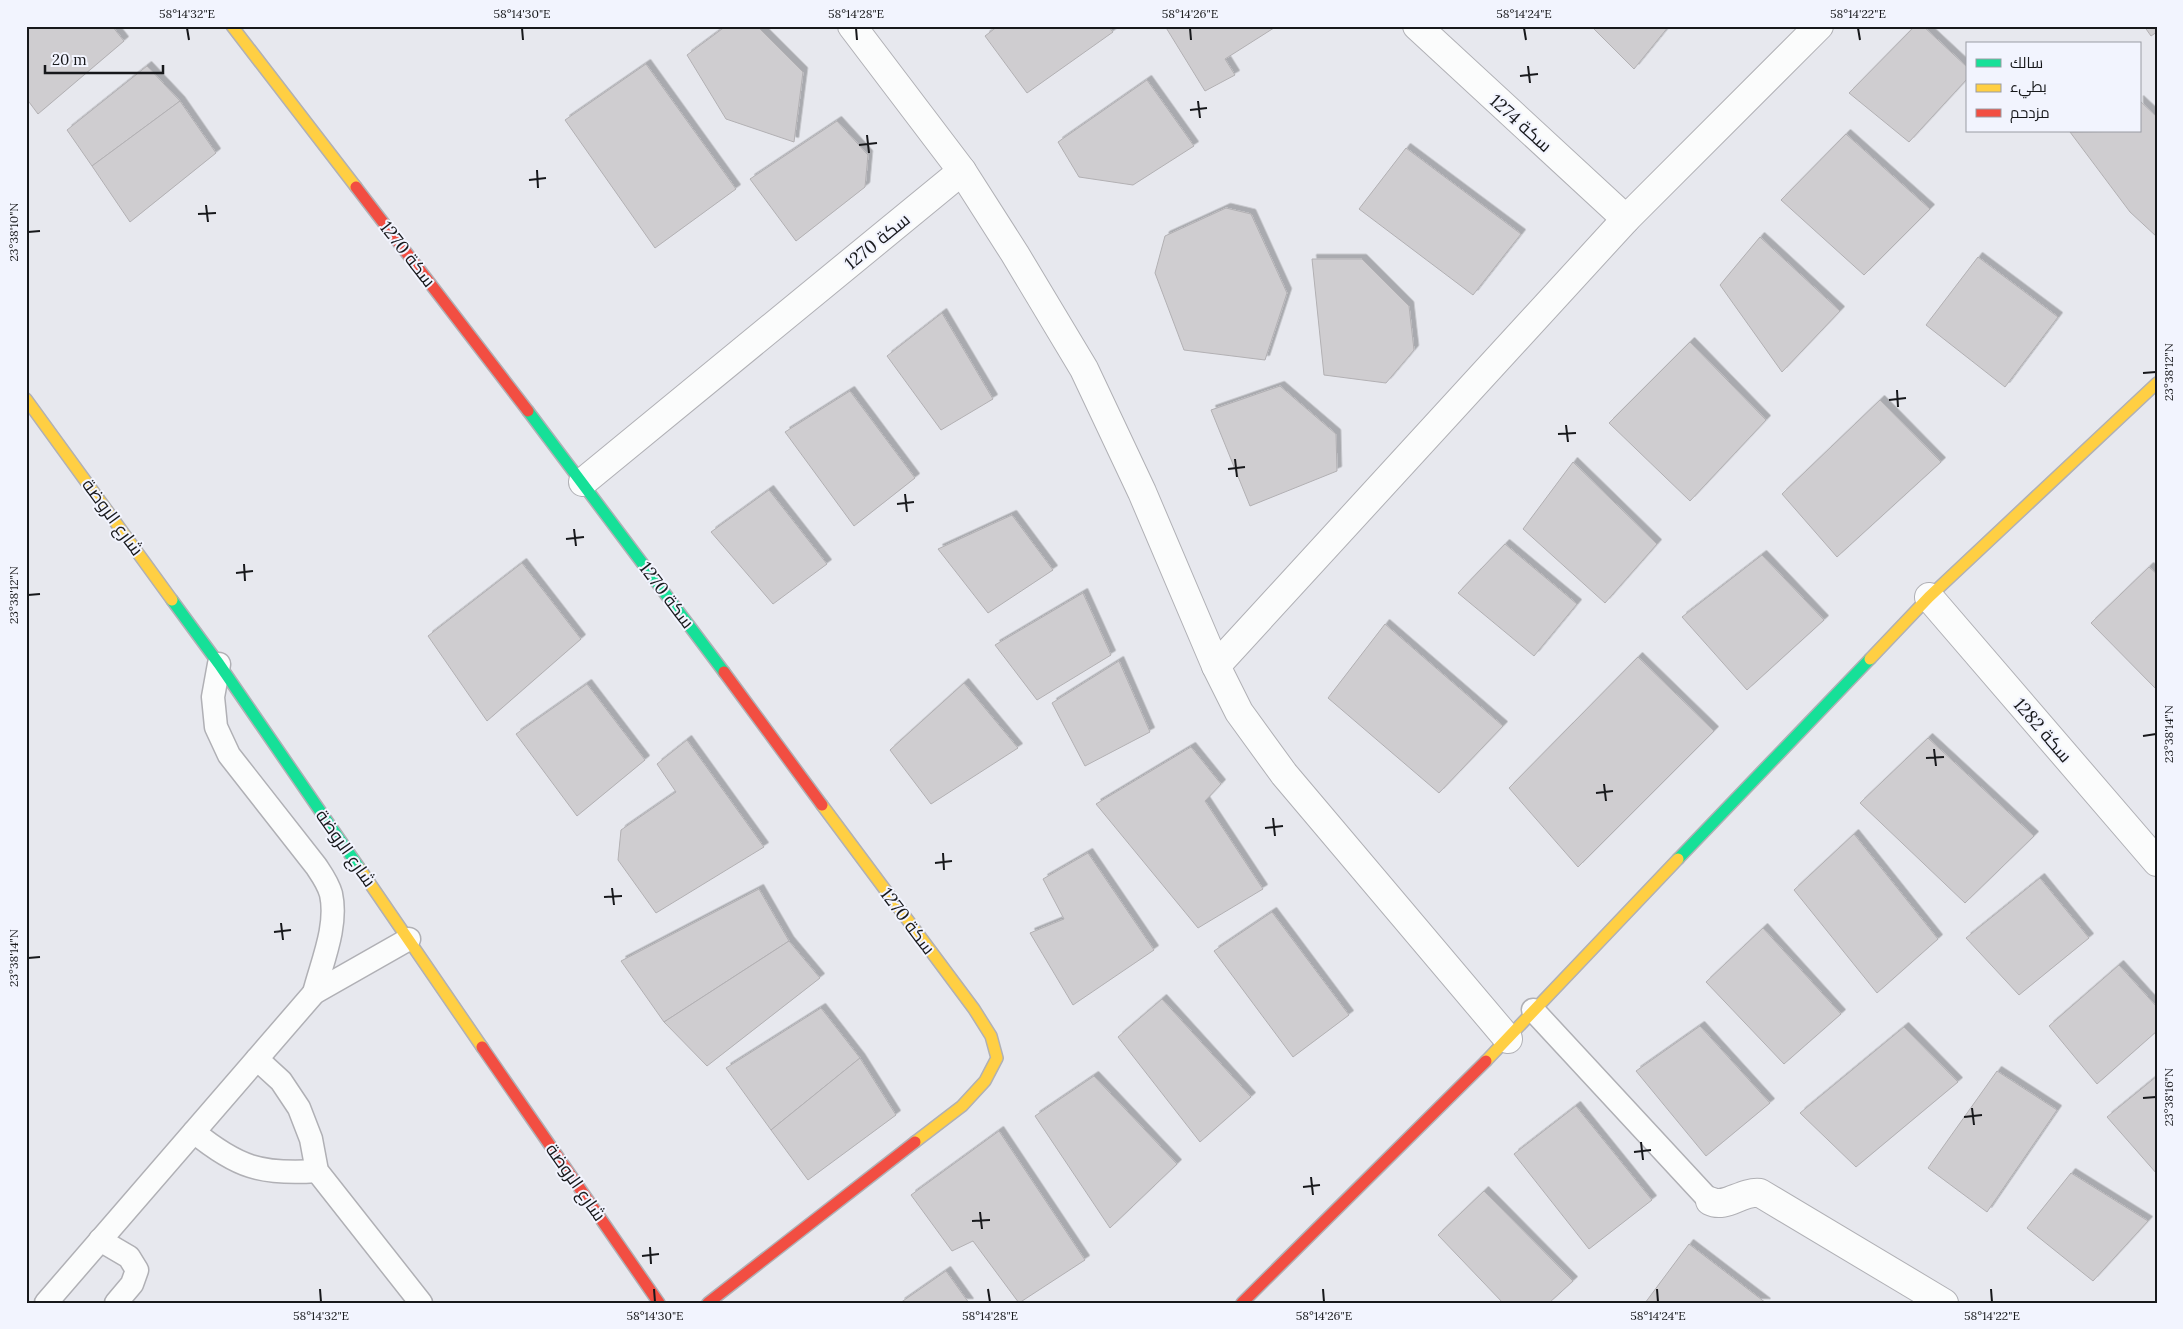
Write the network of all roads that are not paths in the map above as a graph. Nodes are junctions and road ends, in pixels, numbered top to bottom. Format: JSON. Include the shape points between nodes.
{"nodes":[{"id":1,"x":232,"y":26,"type":"edge"},
{"id":2,"x":852,"y":26,"type":"edge"},
{"id":3,"x":1418,"y":26,"type":"edge"},
{"id":4,"x":1819,"y":26,"type":"edge"},
{"id":5,"x":962,"y":171,"type":"junction"},
{"id":6,"x":1626,"y":219,"type":"junction"},
{"id":7,"x":2157,"y":383,"type":"edge"},
{"id":8,"x":26,"y":399,"type":"edge"},
{"id":9,"x":583,"y":482,"type":"junction"},
{"id":10,"x":1929,"y":597,"type":"junction"},
{"id":11,"x":220,"y":664,"type":"junction"},
{"id":12,"x":1216,"y":666,"type":"junction"},
{"id":13,"x":2157,"y":862,"type":"edge"},
{"id":14,"x":409,"y":939,"type":"junction"},
{"id":15,"x":314,"y":993,"type":"junction"},
{"id":16,"x":1533,"y":1010,"type":"junction"},
{"id":17,"x":1508,"y":1039,"type":"junction"},
{"id":18,"x":257,"y":1059,"type":"junction"},
{"id":19,"x":194,"y":1132,"type":"junction"},
{"id":20,"x":317,"y":1171,"type":"junction"},
{"id":21,"x":1710,"y":1201,"type":"joint"},
{"id":22,"x":100,"y":1240,"type":"junction"},
{"id":23,"x":46,"y":1303,"type":"edge"},
{"id":24,"x":116,"y":1303,"type":"edge"},
{"id":25,"x":421,"y":1303,"type":"edge"},
{"id":26,"x":659,"y":1303,"type":"edge"},
{"id":27,"x":708,"y":1303,"type":"edge"},
{"id":28,"x":1242,"y":1303,"type":"edge"},
{"id":29,"x":1944,"y":1303,"type":"edge"}],
"edges":[{"from":1,"to":9,"type":"street","name":"سكة 1270"},
{"from":2,"to":5,"type":"street"},
{"from":3,"to":6,"type":"street","name":"سكة 1274"},
{"from":4,"to":6,"type":"street"},
{"from":5,"to":9,"type":"street","name":"سكة 1270"},
{"from":5,"to":12,"type":"street","via":[[1084,370],[1142,492]]},
{"from":6,"to":12,"type":"street"},
{"from":7,"to":10,"type":"street"},
{"from":8,"to":11,"type":"street","name":"شارع الروضة"},
{"from":9,"to":27,"type":"street","name":"سكة 1270","via":[[974,1009],[991,1036],[997,1058],[985,1080],[962,1106]]},
{"from":10,"to":13,"type":"street","name":"سكة 1282"},
{"from":10,"to":16,"type":"street"},
{"from":11,"to":14,"type":"street","name":"شارع الروضة"},
{"from":11,"to":15,"type":"lane","via":[[213,697],[216,727],[229,755],[316,866],[331,894],[331,930]]},
{"from":12,"to":17,"type":"street","via":[[1239,712],[1284,774]]},
{"from":14,"to":15,"type":"lane"},
{"from":14,"to":26,"type":"street","name":"شارع الروضة"},
{"from":15,"to":18,"type":"lane"},
{"from":16,"to":17,"type":"street"},
{"from":16,"to":21,"type":"lane"},
{"from":17,"to":28,"type":"street"},
{"from":18,"to":19,"type":"lane"},
{"from":18,"to":20,"type":"lane","via":[[281,1081],[299,1108],[312,1139]]},
{"from":19,"to":20,"type":"lane","via":[[220,1153],[251,1167],[283,1173]]},
{"from":19,"to":22,"type":"lane"},
{"from":20,"to":25,"type":"lane"},
{"from":21,"to":29,"type":"street","via":[[1724,1203],[1742,1194],[1760,1193]]},
{"from":22,"to":23,"type":"lane"},
{"from":22,"to":24,"type":"lane","via":[[129,1257],[137,1270],[132,1284]]}]}
